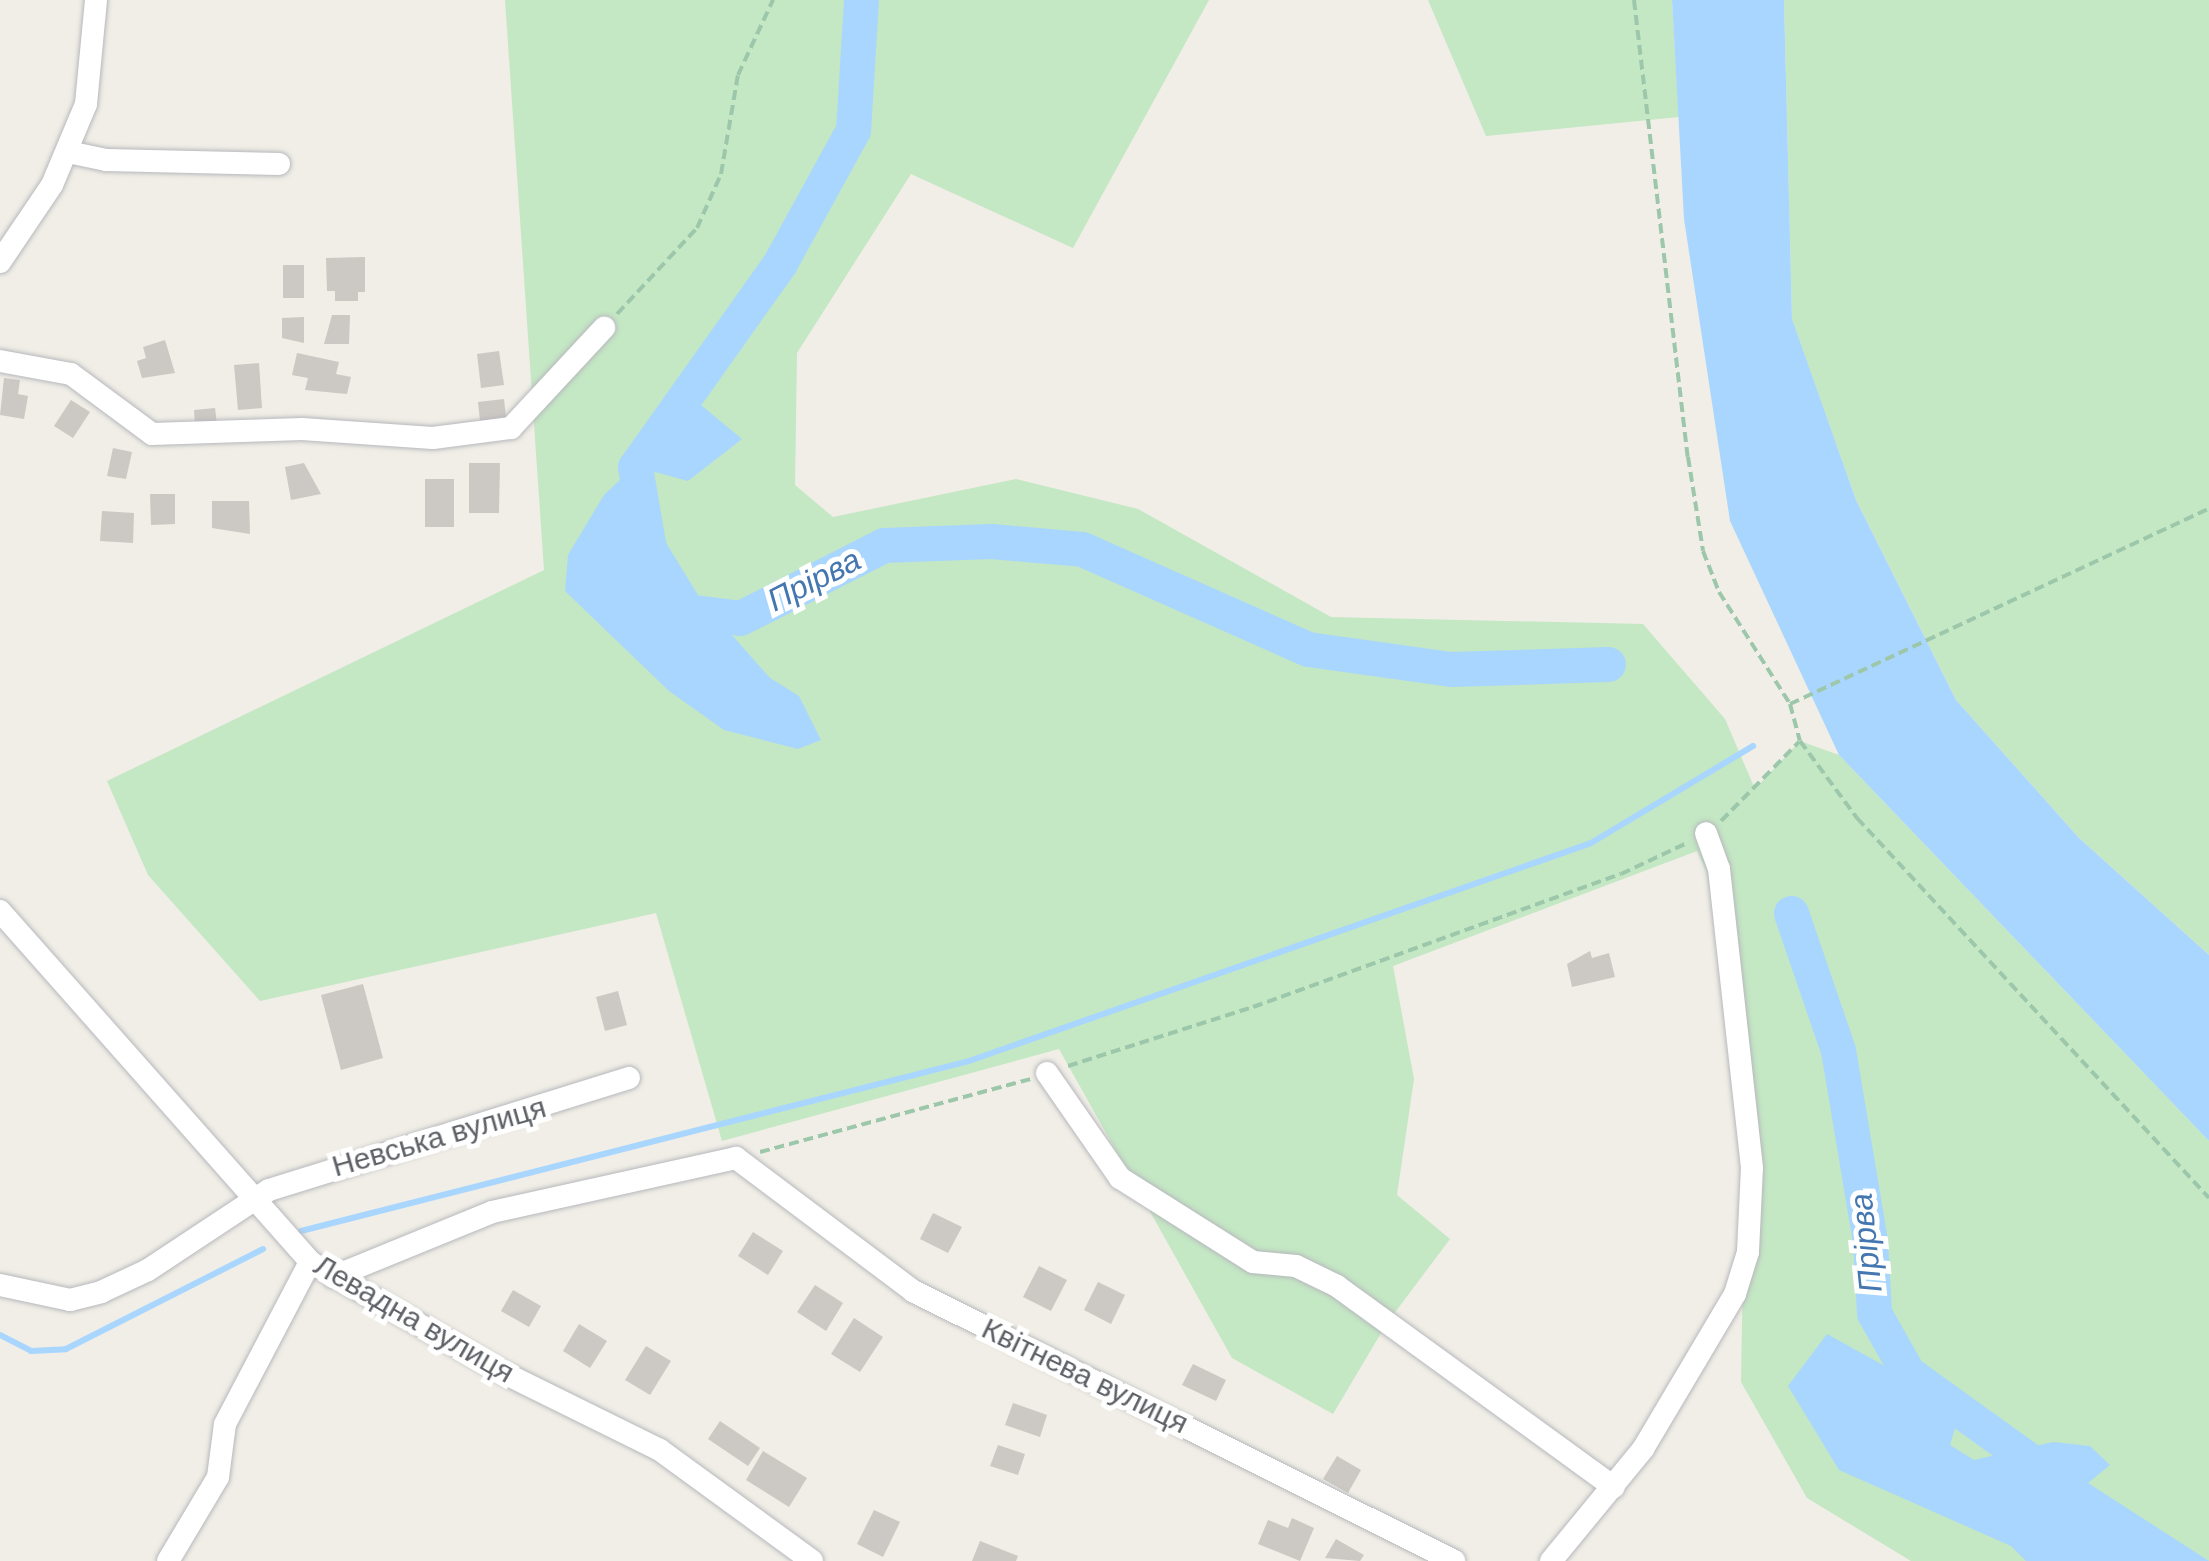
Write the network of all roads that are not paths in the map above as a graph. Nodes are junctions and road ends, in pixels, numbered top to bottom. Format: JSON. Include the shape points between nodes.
{"nodes":[{"id":1,"x":96,"y":0,"type":"edge"},
{"id":2,"x":68,"y":152,"type":"junction"},
{"id":3,"x":279,"y":164,"type":"dead end"},
{"id":4,"x":0,"y":262,"type":"edge"},
{"id":5,"x":604,"y":328,"type":"road end"},
{"id":6,"x":0,"y":361,"type":"edge"},
{"id":7,"x":1706,"y":833,"type":"road end"},
{"id":8,"x":0,"y":911,"type":"edge"},
{"id":9,"x":1047,"y":1073,"type":"road end"},
{"id":10,"x":629,"y":1078,"type":"dead end"},
{"id":11,"x":253,"y":1203,"type":"junction"},
{"id":12,"x":310,"y":1262,"type":"junction"},
{"id":13,"x":333,"y":1276,"type":"junction"},
{"id":14,"x":0,"y":1285,"type":"edge"},
{"id":15,"x":1614,"y":1487,"type":"junction"},
{"id":16,"x":168,"y":1561,"type":"edge"},
{"id":17,"x":812,"y":1561,"type":"edge"},
{"id":18,"x":1454,"y":1561,"type":"edge"},
{"id":19,"x":1550,"y":1561,"type":"edge"}],
"edges":[{"from":1,"to":2,"type":"street","via":[[94,58]]},
{"from":2,"to":3,"type":"street","via":[[106,160]]},
{"from":2,"to":4,"type":"street"},
{"from":5,"to":6,"type":"street","via":[[510,428],[432,438],[302,430],[152,434],[71,374]]},
{"from":7,"to":15,"type":"street","via":[[1719,869],[1752,1168],[1748,1252],[1714,1333]]},
{"from":8,"to":11,"type":"street","name":"Левадна вулиця"},
{"from":9,"to":15,"type":"street","via":[[1120,1178],[1252,1262],[1296,1266],[1336,1286]]},
{"from":10,"to":11,"type":"street","name":"Невська вулиця","via":[[311,1174]]},
{"from":11,"to":12,"type":"street","name":"Левадна вулиця"},
{"from":11,"to":14,"type":"street","name":"Невська вулиця","via":[[101,1292],[70,1300]]},
{"from":12,"to":13,"type":"street","name":"Левадна вулиця"},
{"from":12,"to":16,"type":"street","via":[[225,1424],[218,1477]]},
{"from":13,"to":17,"type":"street","name":"Левадна вулиця","via":[[660,1450]]},
{"from":13,"to":18,"type":"street","name":"Квітнева вулиця","via":[[492,1212],[736,1158],[912,1291]]},
{"from":15,"to":19,"type":"street"}]}
